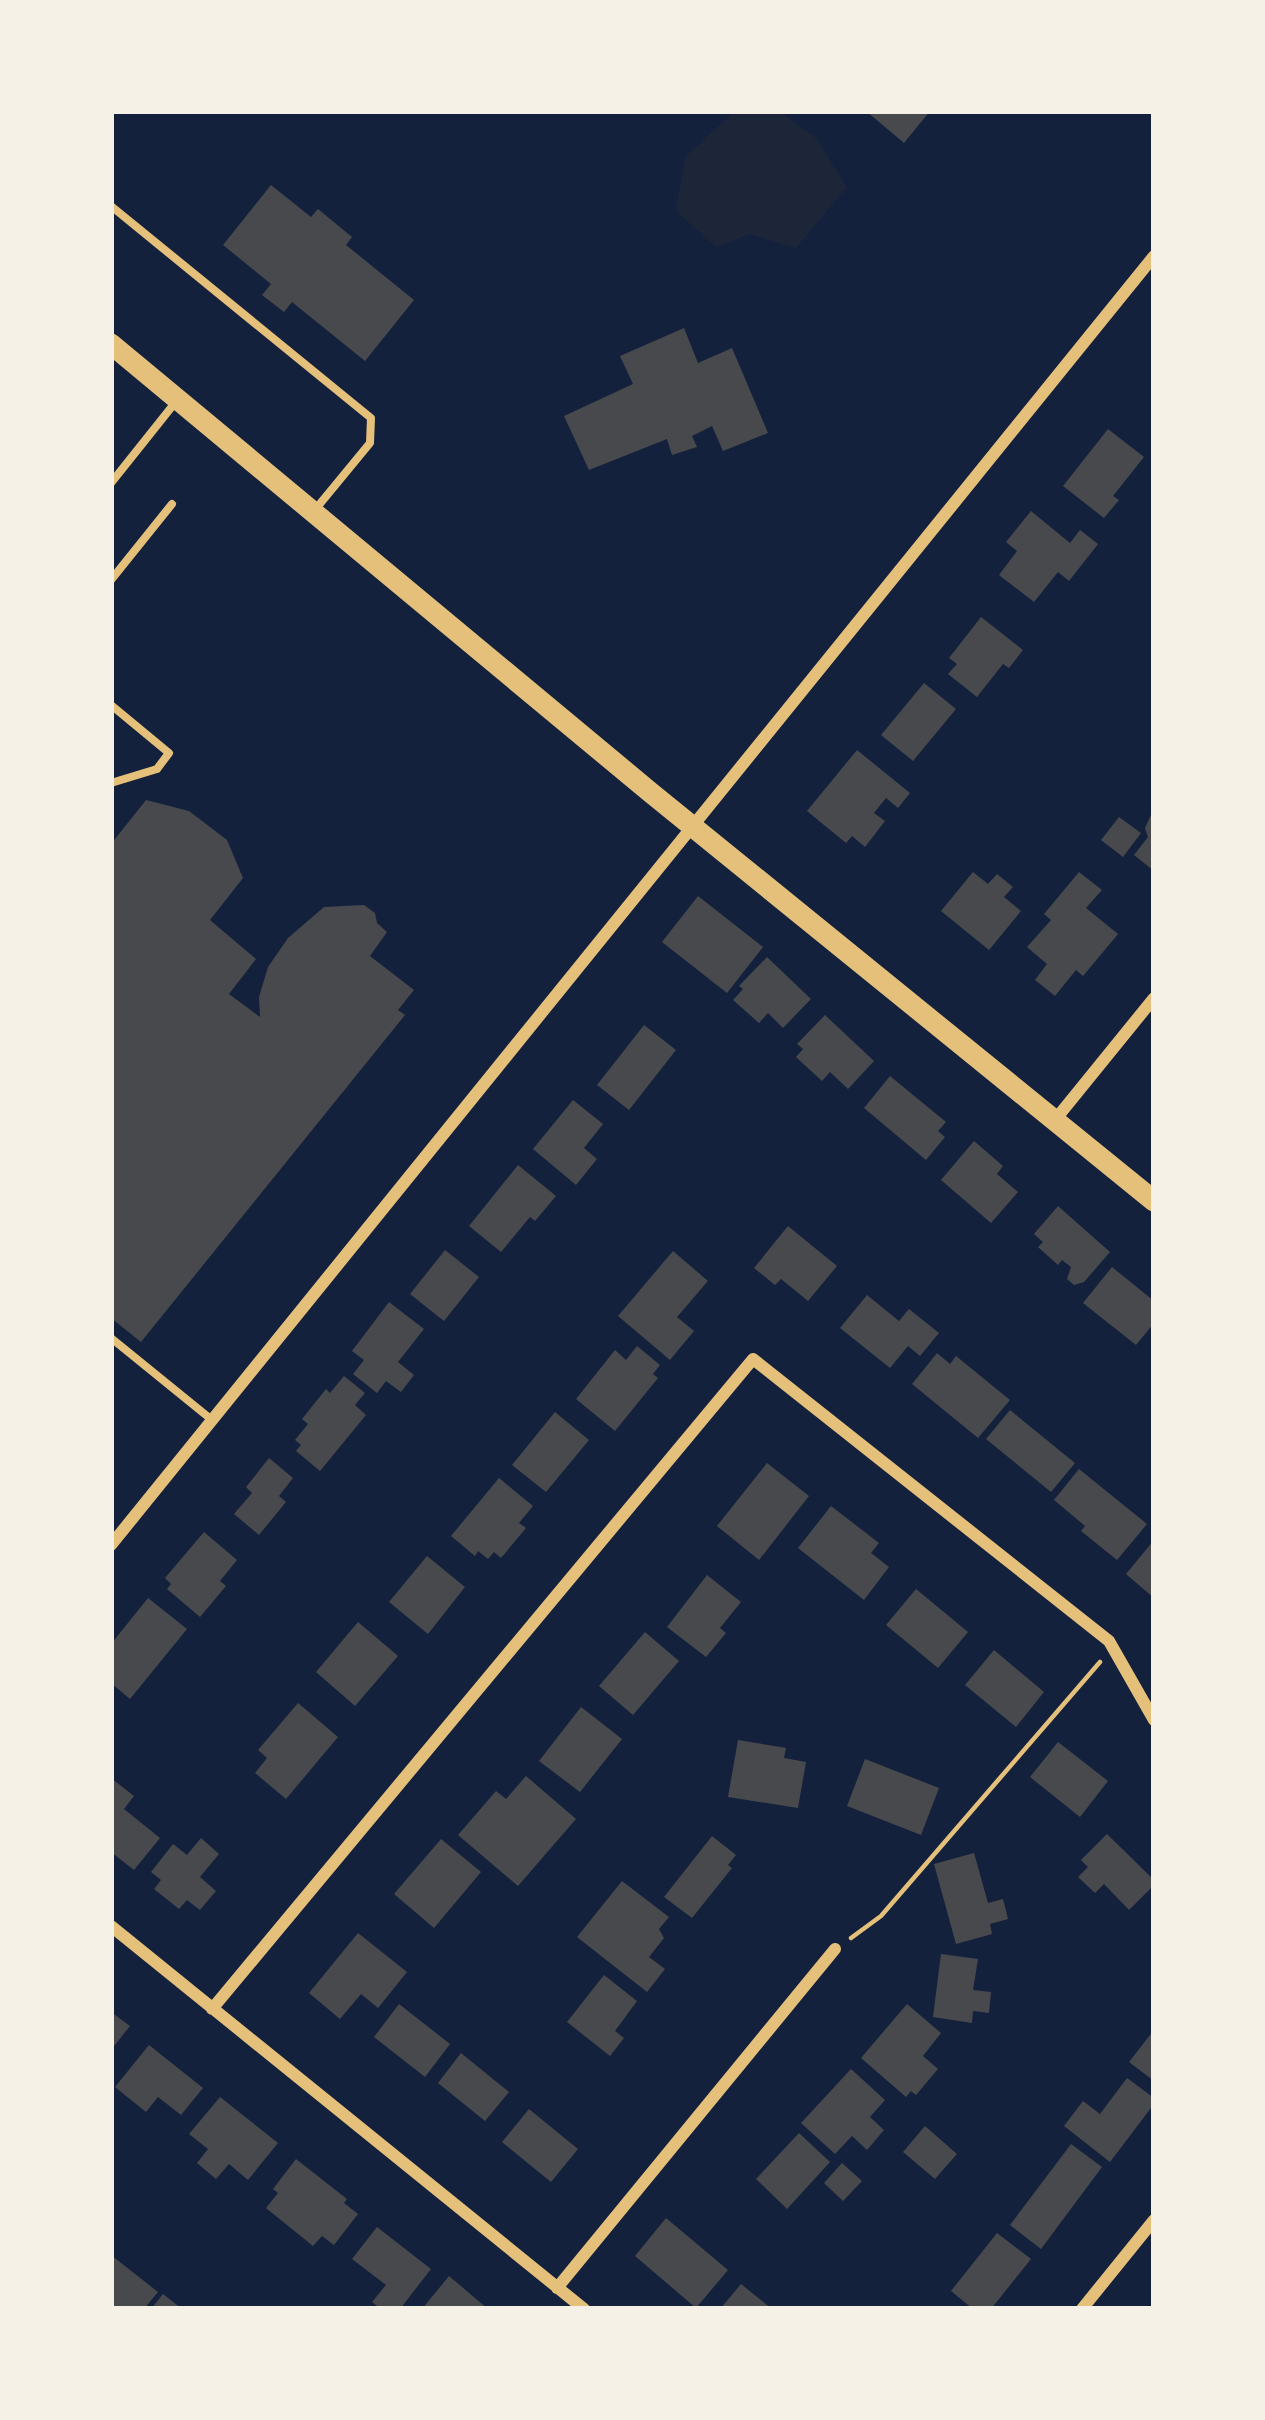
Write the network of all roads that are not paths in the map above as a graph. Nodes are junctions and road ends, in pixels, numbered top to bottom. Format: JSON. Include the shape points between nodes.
{"nodes":[{"id":1,"x":111,"y":206,"type":"edge"},
{"id":2,"x":1154,"y":256,"type":"edge"},
{"id":3,"x":111,"y":344,"type":"edge"},
{"id":4,"x":178,"y":399,"type":"junction"},
{"id":5,"x":111,"y":482,"type":"edge"},
{"id":6,"x":172,"y":504,"type":"dead end"},
{"id":7,"x":313,"y":512,"type":"junction"},
{"id":8,"x":111,"y":580,"type":"edge"},
{"id":9,"x":111,"y":705,"type":"edge"},
{"id":10,"x":111,"y":783,"type":"edge"},
{"id":11,"x":692,"y":826,"type":"junction"},
{"id":12,"x":1154,"y":998,"type":"edge"},
{"id":13,"x":1055,"y":1120,"type":"junction"},
{"id":14,"x":1154,"y":1201,"type":"edge"},
{"id":15,"x":111,"y":1338,"type":"edge"},
{"id":16,"x":212,"y":1420,"type":"junction"},
{"id":17,"x":111,"y":1545,"type":"edge"},
{"id":18,"x":1154,"y":1720,"type":"edge"},
{"id":19,"x":111,"y":1926,"type":"edge"},
{"id":20,"x":836,"y":1949,"type":"road end"},
{"id":21,"x":212,"y":2009,"type":"junction"},
{"id":22,"x":1154,"y":2220,"type":"edge"},
{"id":23,"x":557,"y":2288,"type":"junction"},
{"id":24,"x":584,"y":2309,"type":"edge"},
{"id":25,"x":1082,"y":2309,"type":"edge"}],
"edges":[{"from":1,"to":7,"type":"lane","via":[[371,418],[370,443]]},
{"from":2,"to":11,"type":"street"},
{"from":3,"to":4,"type":"main road"},
{"from":4,"to":5,"type":"lane"},
{"from":4,"to":7,"type":"main road"},
{"from":6,"to":8,"type":"lane"},
{"from":7,"to":11,"type":"main road"},
{"from":9,"to":10,"type":"lane","via":[[169,753],[157,769]]},
{"from":11,"to":13,"type":"main road"},
{"from":11,"to":16,"type":"street"},
{"from":12,"to":13,"type":"street"},
{"from":13,"to":14,"type":"main road"},
{"from":15,"to":16,"type":"lane"},
{"from":16,"to":17,"type":"street"},
{"from":18,"to":21,"type":"street","via":[[1109,1641],[753,1359]]},
{"from":19,"to":21,"type":"street"},
{"from":20,"to":23,"type":"street"},
{"from":21,"to":23,"type":"street"},
{"from":22,"to":25,"type":"street"},
{"from":23,"to":24,"type":"street"}]}
